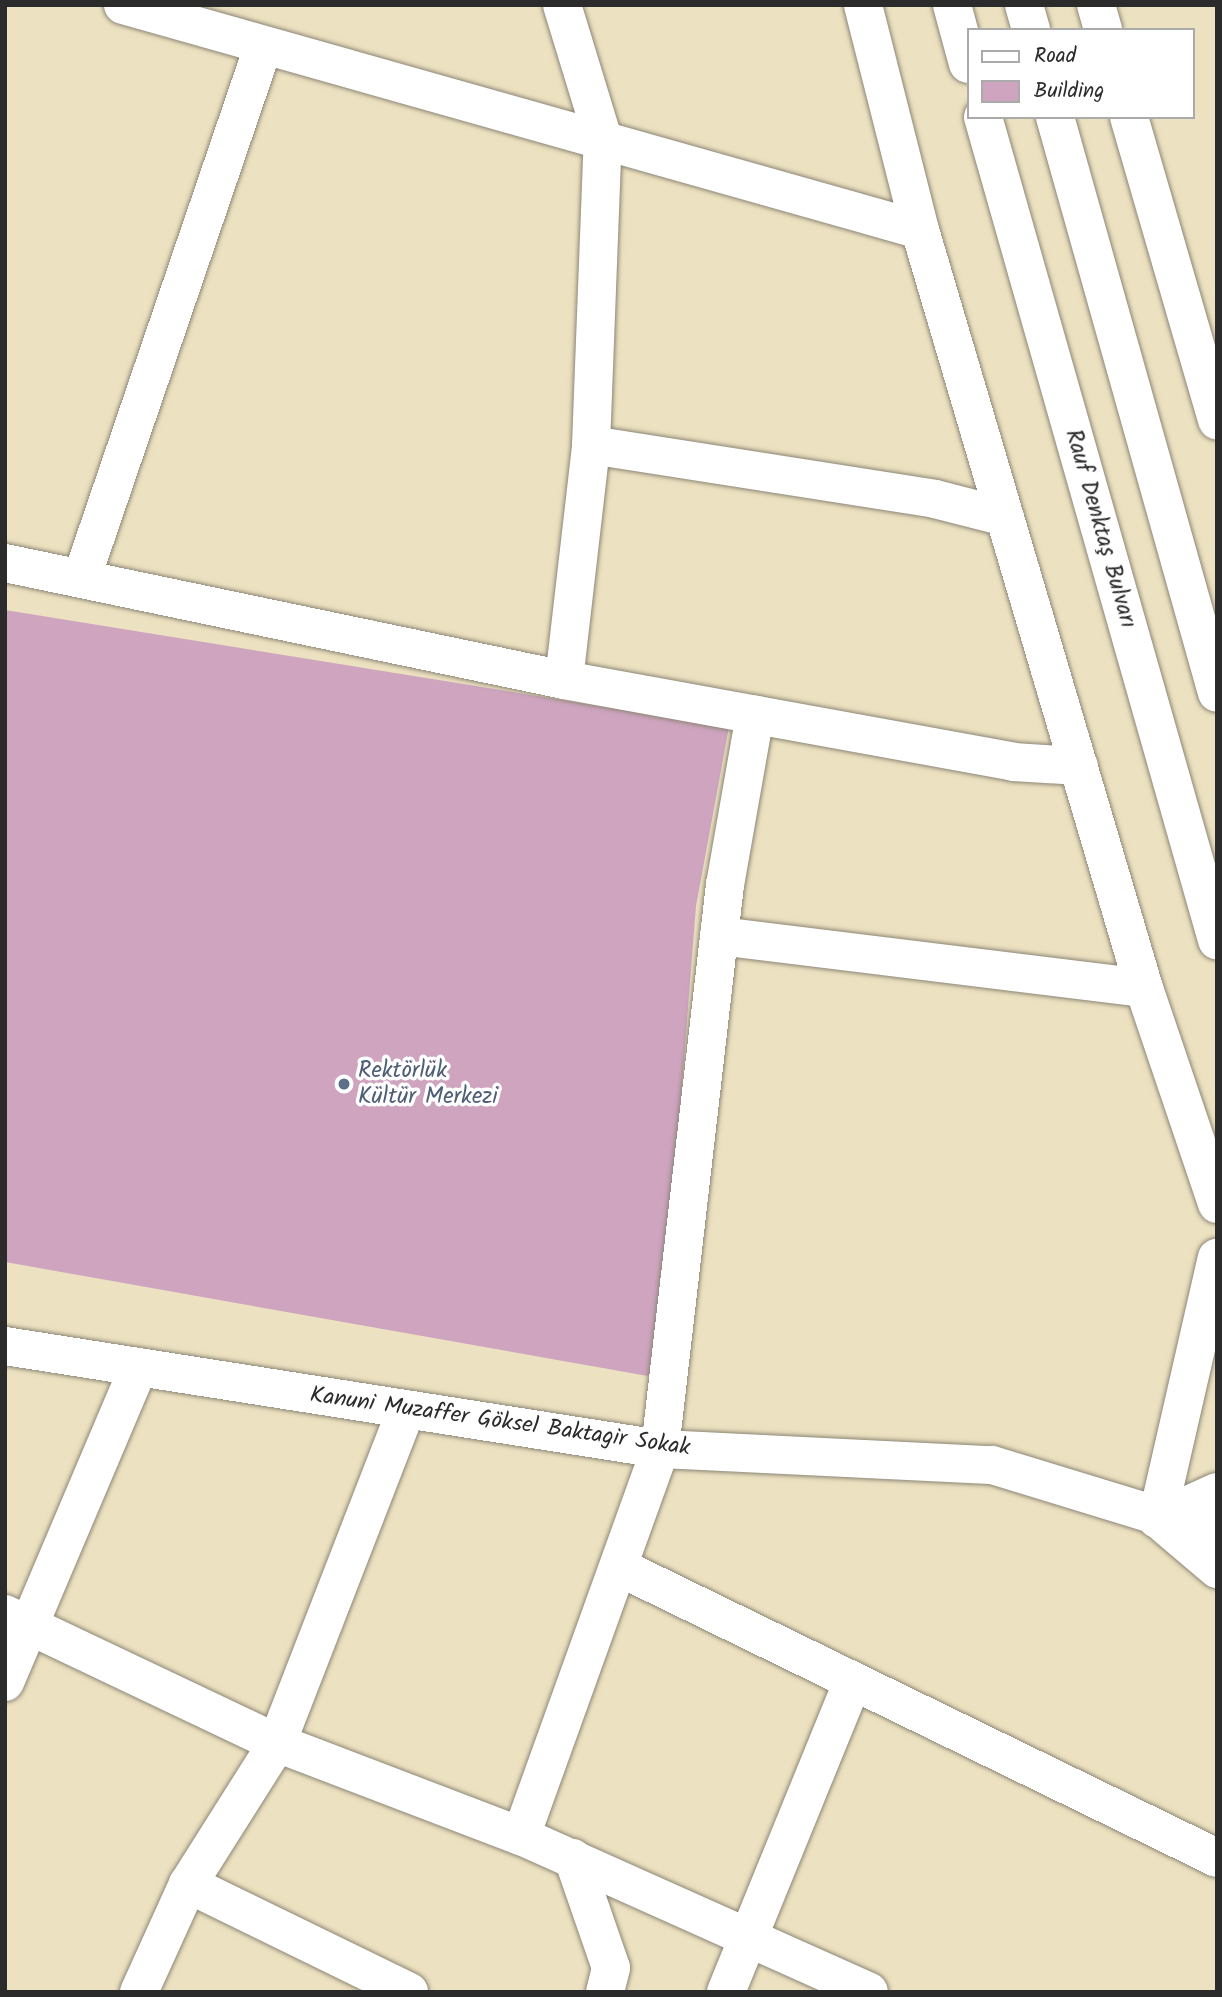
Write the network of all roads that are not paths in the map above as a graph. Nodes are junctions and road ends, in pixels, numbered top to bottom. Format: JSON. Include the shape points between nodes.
{"nodes":[{"id":1,"x":123,"y":5,"type":"edge"},
{"id":2,"x":562,"y":5,"type":"edge"},
{"id":3,"x":863,"y":5,"type":"edge"},
{"id":4,"x":951,"y":5,"type":"edge"},
{"id":5,"x":1024,"y":5,"type":"edge"},
{"id":6,"x":1096,"y":5,"type":"edge"},
{"id":7,"x":1030,"y":28,"type":"edge"},
{"id":8,"x":1102,"y":28,"type":"edge"},
{"id":9,"x":263,"y":47,"type":"junction"},
{"id":10,"x":967,"y":61,"type":"edge"},
{"id":11,"x":984,"y":119,"type":"edge"},
{"id":12,"x":1056,"y":119,"type":"edge"},
{"id":13,"x":1130,"y":119,"type":"edge"},
{"id":14,"x":603,"y":139,"type":"junction"},
{"id":15,"x":920,"y":230,"type":"junction"},
{"id":16,"x":1216,"y":415,"type":"edge"},
{"id":17,"x":592,"y":445,"type":"junction"},
{"id":18,"x":1005,"y":517,"type":"junction"},
{"id":19,"x":5,"y":563,"type":"edge"},
{"id":20,"x":82,"y":577,"type":"junction"},
{"id":21,"x":564,"y":680,"type":"junction"},
{"id":22,"x":1217,"y":693,"type":"edge"},
{"id":23,"x":755,"y":715,"type":"junction"},
{"id":24,"x":1079,"y":766,"type":"junction"},
{"id":25,"x":719,"y":936,"type":"junction"},
{"id":26,"x":1217,"y":940,"type":"edge"},
{"id":27,"x":1144,"y":988,"type":"junction"},
{"id":28,"x":1217,"y":1204,"type":"edge"},
{"id":29,"x":1217,"y":1258,"type":"edge"},
{"id":30,"x":5,"y":1346,"type":"edge"},
{"id":31,"x":139,"y":1367,"type":"junction"},
{"id":32,"x":406,"y":1411,"type":"junction"},
{"id":33,"x":660,"y":1449,"type":"junction"},
{"id":34,"x":1217,"y":1492,"type":"edge"},
{"id":35,"x":1157,"y":1518,"type":"junction"},
{"id":36,"x":1217,"y":1534,"type":"edge"},
{"id":37,"x":619,"y":1567,"type":"junction"},
{"id":38,"x":1217,"y":1569,"type":"edge"},
{"id":39,"x":18,"y":1621,"type":"edge"},
{"id":40,"x":853,"y":1681,"type":"junction"},
{"id":41,"x":5,"y":1682,"type":"edge"},
{"id":42,"x":277,"y":1743,"type":"junction"},
{"id":43,"x":521,"y":1836,"type":"junction"},
{"id":44,"x":573,"y":1858,"type":"junction"},
{"id":45,"x":1217,"y":1858,"type":"edge"},
{"id":46,"x":188,"y":1884,"type":"junction"},
{"id":47,"x":752,"y":1936,"type":"junction"},
{"id":48,"x":139,"y":1992,"type":"edge"},
{"id":49,"x":409,"y":1992,"type":"edge"},
{"id":50,"x":605,"y":1992,"type":"edge"},
{"id":51,"x":726,"y":1992,"type":"edge"},
{"id":52,"x":869,"y":1992,"type":"edge"}],
"edges":[{"from":1,"to":9,"type":"main road"},
{"from":2,"to":14,"type":"main road"},
{"from":3,"to":15,"type":"main road"},
{"from":4,"to":10,"type":"main road"},
{"from":5,"to":7,"type":"main road"},
{"from":6,"to":8,"type":"main road"},
{"from":9,"to":14,"type":"main road"},
{"from":9,"to":20,"type":"main road"},
{"from":11,"to":26,"type":"main road","name":"Rauf Denktaş Bulvarı"},
{"from":12,"to":22,"type":"main road"},
{"from":13,"to":16,"type":"main road"},
{"from":14,"to":15,"type":"main road"},
{"from":14,"to":17,"type":"main road"},
{"from":15,"to":18,"type":"main road"},
{"from":17,"to":18,"type":"main road","via":[[935,499]]},
{"from":17,"to":21,"type":"main road"},
{"from":18,"to":24,"type":"main road"},
{"from":19,"to":20,"type":"main road"},
{"from":20,"to":21,"type":"main road"},
{"from":21,"to":23,"type":"main road"},
{"from":23,"to":24,"type":"main road","via":[[1013,762]]},
{"from":23,"to":25,"type":"main road"},
{"from":24,"to":27,"type":"main road"},
{"from":25,"to":27,"type":"main road"},
{"from":25,"to":33,"type":"main road"},
{"from":27,"to":28,"type":"main road"},
{"from":29,"to":35,"type":"main road"},
{"from":30,"to":31,"type":"main road","name":"Kanuni Muzaffer Göksel Baktagir Sokak"},
{"from":31,"to":32,"type":"main road","name":"Kanuni Muzaffer Göksel Baktagir Sokak"},
{"from":31,"to":39,"type":"main road"},
{"from":32,"to":33,"type":"main road","name":"Kanuni Muzaffer Göksel Baktagir Sokak"},
{"from":32,"to":42,"type":"main road"},
{"from":33,"to":35,"type":"main road","name":"Kanuni Muzaffer Göksel Baktagir Sokak","via":[[992,1465]]},
{"from":33,"to":37,"type":"main road"},
{"from":34,"to":35,"type":"main road"},
{"from":35,"to":36,"type":"main road","name":"Kanuni Muzaffer Göksel Baktagir Sokak"},
{"from":35,"to":38,"type":"main road"},
{"from":37,"to":40,"type":"main road"},
{"from":37,"to":43,"type":"main road"},
{"from":39,"to":41,"type":"main road"},
{"from":39,"to":42,"type":"main road"},
{"from":40,"to":45,"type":"main road"},
{"from":40,"to":47,"type":"main road"},
{"from":42,"to":43,"type":"main road"},
{"from":42,"to":46,"type":"main road"},
{"from":43,"to":44,"type":"main road"},
{"from":44,"to":47,"type":"main road"},
{"from":44,"to":50,"type":"main road","via":[[611,1968]]},
{"from":46,"to":48,"type":"main road"},
{"from":46,"to":49,"type":"main road"},
{"from":47,"to":51,"type":"main road"},
{"from":47,"to":52,"type":"main road"}]}
